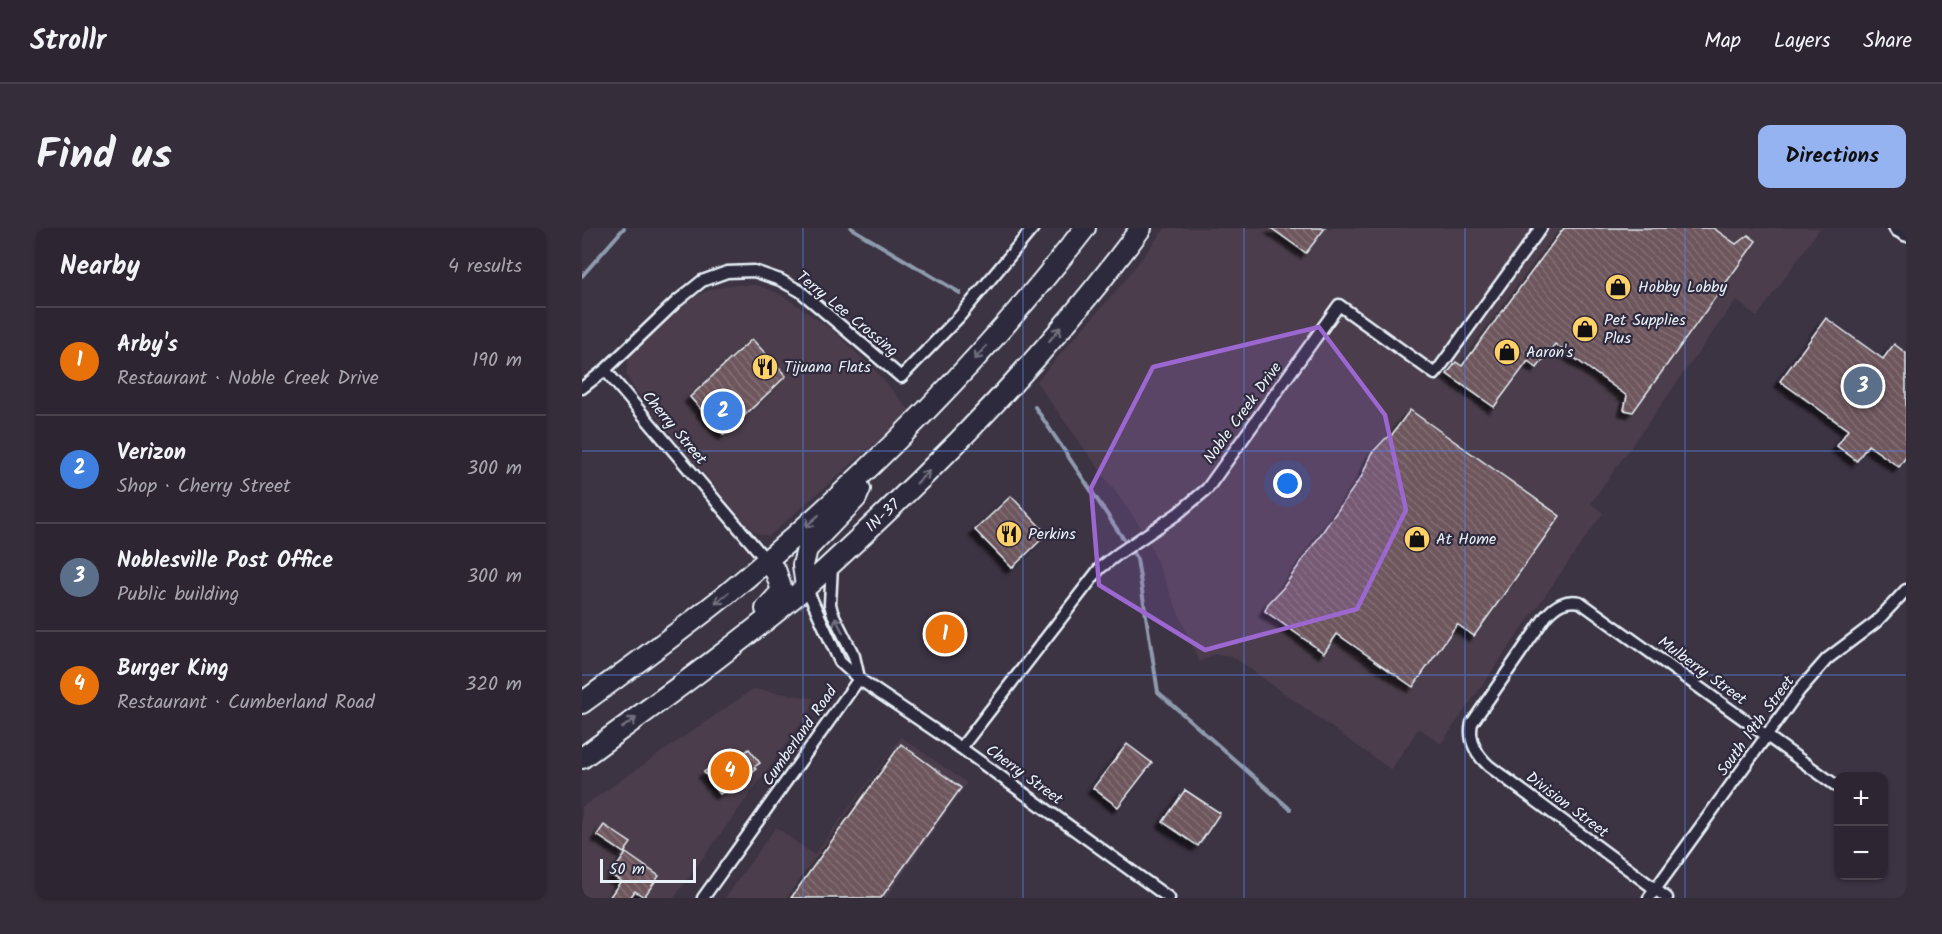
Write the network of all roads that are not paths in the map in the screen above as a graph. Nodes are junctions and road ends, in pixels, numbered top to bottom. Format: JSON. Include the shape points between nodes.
{"nodes":[{"id":1,"x":1033,"y":228,"type":"edge"},
{"id":2,"x":1085,"y":228,"type":"edge"},
{"id":3,"x":1140,"y":228,"type":"edge"},
{"id":4,"x":1541,"y":228,"type":"edge"},
{"id":5,"x":1897,"y":228,"type":"edge"},
{"id":6,"x":1906,"y":233,"type":"edge"},
{"id":7,"x":605,"y":370,"type":"junction"},
{"id":8,"x":582,"y":388,"type":"edge"},
{"id":9,"x":876,"y":461,"type":"junction"},
{"id":10,"x":766,"y":560,"type":"junction"},
{"id":11,"x":832,"y":563,"type":"junction"},
{"id":12,"x":806,"y":586,"type":"junction"},
{"id":13,"x":1906,"y":590,"type":"edge"},
{"id":14,"x":702,"y":670,"type":"junction"},
{"id":15,"x":859,"y":679,"type":"junction"},
{"id":16,"x":582,"y":703,"type":"edge"},
{"id":17,"x":1473,"y":723,"type":"joint"},
{"id":18,"x":1766,"y":735,"type":"junction"},
{"id":19,"x":961,"y":748,"type":"junction"},
{"id":20,"x":582,"y":758,"type":"edge"},
{"id":21,"x":1834,"y":783,"type":"edge"},
{"id":22,"x":1652,"y":894,"type":"edge"},
{"id":23,"x":703,"y":898,"type":"edge"},
{"id":24,"x":1169,"y":898,"type":"edge"},
{"id":25,"x":1667,"y":898,"type":"edge"}],
"edges":[{"from":1,"to":7,"type":"street","name":"Terry Lee Crossing","via":[[959,318],[901,377],[800,291],[754,271],[727,272],[702,281]]},
{"from":2,"to":9,"type":"highway","one_way":true,"via":[[977,357]]},
{"from":11,"to":3,"type":"highway","name":"IN-37","one_way":true,"via":[[902,498],[1016,380]]},
{"from":4,"to":19,"type":"street","name":"Noble Creek Drive","via":[[1435,374],[1339,304],[1208,489],[1100,568]]},
{"from":5,"to":6,"type":"street"},
{"from":7,"to":8,"type":"street","name":"Terry Lee Crossing"},
{"from":7,"to":10,"type":"street","name":"Cherry Street"},
{"from":9,"to":10,"type":"highway","one_way":true},
{"from":9,"to":12,"type":"highway","via":[[856,498],[807,549],[803,565]]},
{"from":10,"to":14,"type":"highway","via":[[776,572],[782,591]]},
{"from":10,"to":16,"type":"highway","one_way":true,"via":[[672,637]]},
{"from":11,"to":12,"type":"highway","name":"IN-37"},
{"from":15,"to":11,"type":"street","one_way":true,"via":[[854,656],[830,604]]},
{"from":12,"to":14,"type":"highway","name":"IN-37"},
{"from":12,"to":15,"type":"street","name":"Cherry Street","via":[[840,662]]},
{"from":13,"to":18,"type":"street","name":"South 19th Street","via":[[1876,622],[1816,670]]},
{"from":20,"to":14,"type":"highway","name":"IN-37","one_way":true},
{"from":15,"to":19,"type":"street","name":"Cherry Street"},
{"from":15,"to":23,"type":"street","name":"Cumberland Road"},
{"from":17,"to":18,"type":"street","name":"Mulberry Street","via":[[1546,616],[1559,604],[1577,601]]},
{"from":17,"to":22,"type":"street","name":"Division Street","via":[[1472,741],[1483,761]]},
{"from":18,"to":21,"type":"street","name":"Mulberry Street"},
{"from":18,"to":22,"type":"street","name":"South 19th Street"},
{"from":19,"to":24,"type":"street","name":"Cherry Street"},
{"from":22,"to":25,"type":"street","name":"Division Street"}]}
